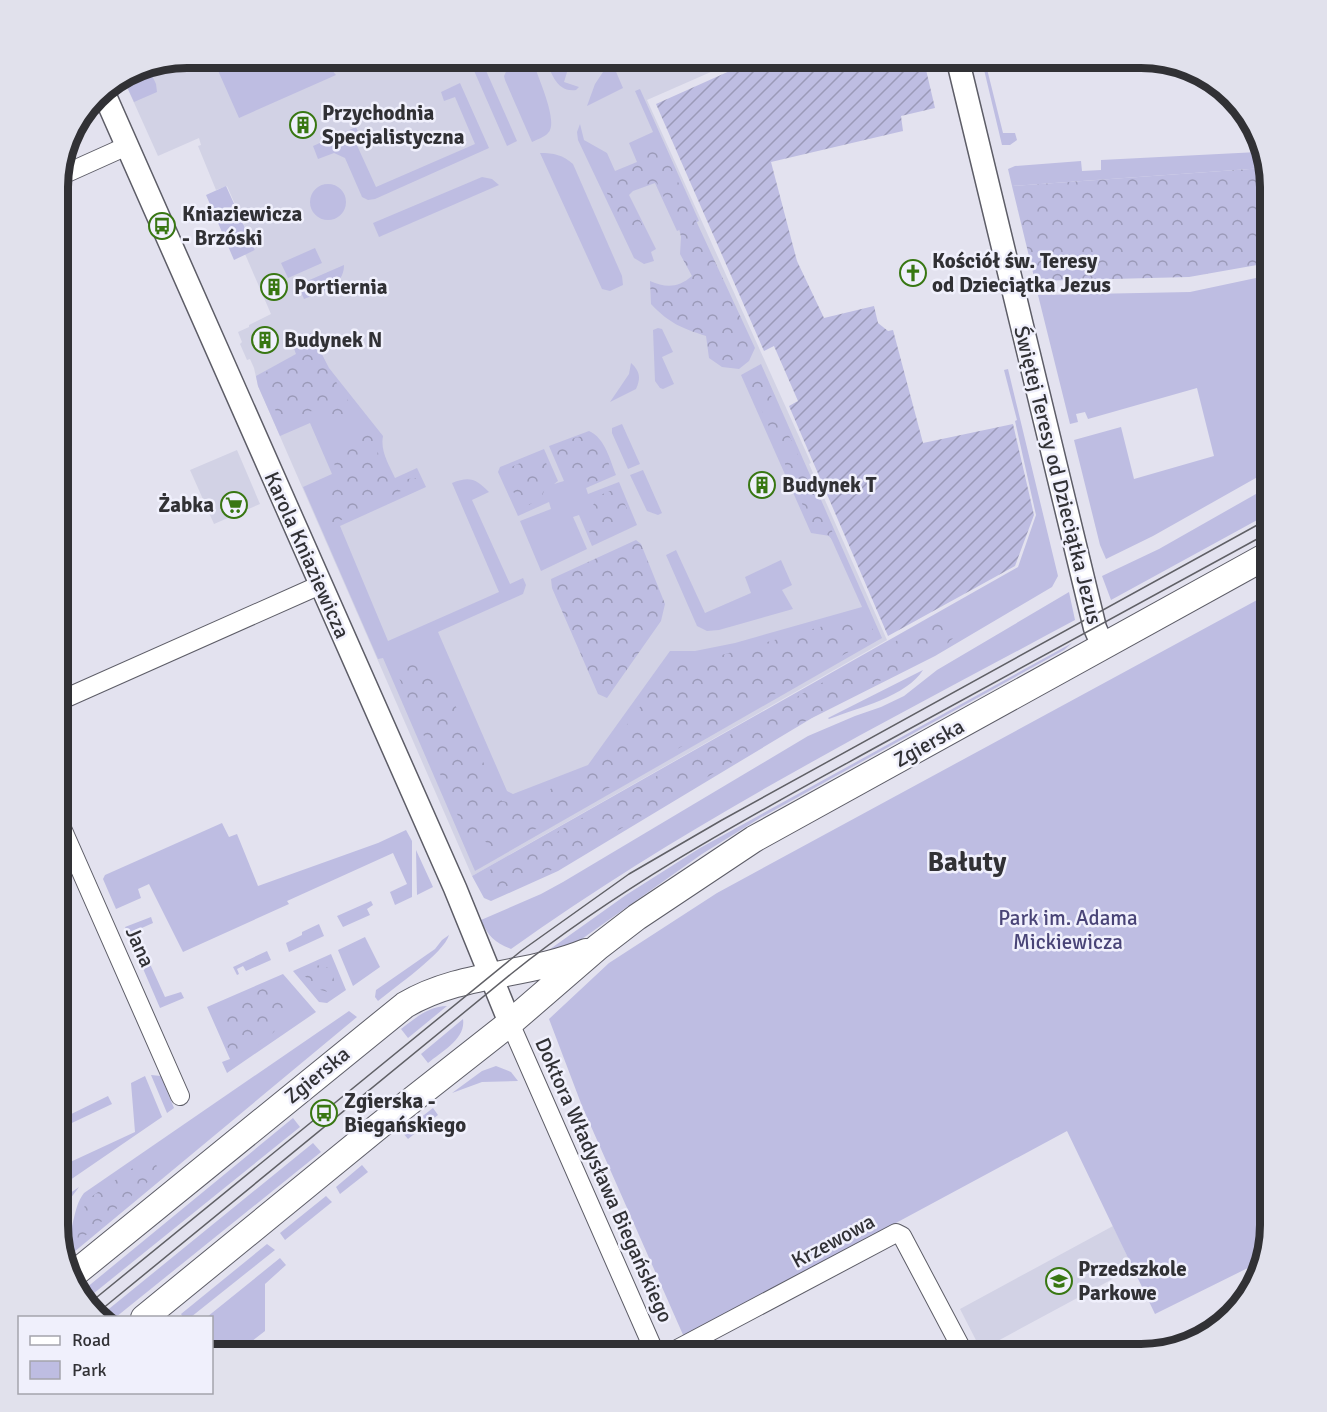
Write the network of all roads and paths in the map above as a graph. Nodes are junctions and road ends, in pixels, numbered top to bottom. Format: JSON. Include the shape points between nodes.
{"nodes":[{"id":1,"x":960,"y":68,"type":"edge"},
{"id":2,"x":106,"y":99,"type":"edge"},
{"id":3,"x":127,"y":146,"type":"junction"},
{"id":4,"x":69,"y":172,"type":"edge"},
{"id":5,"x":1260,"y":560,"type":"edge"},
{"id":6,"x":321,"y":585,"type":"junction"},
{"id":7,"x":1103,"y":646,"type":"junction"},
{"id":8,"x":68,"y":697,"type":"edge"},
{"id":9,"x":68,"y":842,"type":"edge"},
{"id":10,"x":598,"y":947,"type":"junction"},
{"id":11,"x":490,"y":975,"type":"junction"},
{"id":12,"x":510,"y":1023,"type":"junction"},
{"id":13,"x":180,"y":1096,"type":"dead end"},
{"id":14,"x":77,"y":1271,"type":"edge"},
{"id":15,"x":145,"y":1316,"type":"edge"},
{"id":16,"x":651,"y":1344,"type":"edge"},
{"id":17,"x":687,"y":1344,"type":"edge"},
{"id":18,"x":959,"y":1344,"type":"edge"}],
"edges":[{"from":1,"to":7,"type":"street","name":"Świętej Teresy od Dzieciątka Jezus","via":[[1095,628]]},
{"from":2,"to":3,"type":"street","name":"Karola Kniaziewicza"},
{"from":3,"to":4,"type":"street"},
{"from":3,"to":6,"type":"street","name":"Karola Kniaziewicza"},
{"from":5,"to":7,"type":"main road","name":"Zgierska"},
{"from":6,"to":8,"type":"street"},
{"from":6,"to":11,"type":"street","name":"Karola Kniaziewicza","via":[[466,912]]},
{"from":7,"to":10,"type":"main road","name":"Zgierska","via":[[754,839]]},
{"from":9,"to":13,"type":"street","name":"Jana"},
{"from":10,"to":11,"type":"main road","name":"Zgierska","via":[[566,959]]},
{"from":10,"to":12,"type":"main road","name":"Zgierska"},
{"from":11,"to":12,"type":"street","name":"Karola Kniaziewicza"},
{"from":11,"to":14,"type":"main road","name":"Zgierska","via":[[438,989],[405,1005]]},
{"from":12,"to":15,"type":"main road","name":"Zgierska"},
{"from":12,"to":16,"type":"street","name":"Doktora Władysława Biegańskiego"},
{"from":17,"to":18,"type":"street","name":"Krzewowa","via":[[897,1233]]}]}
